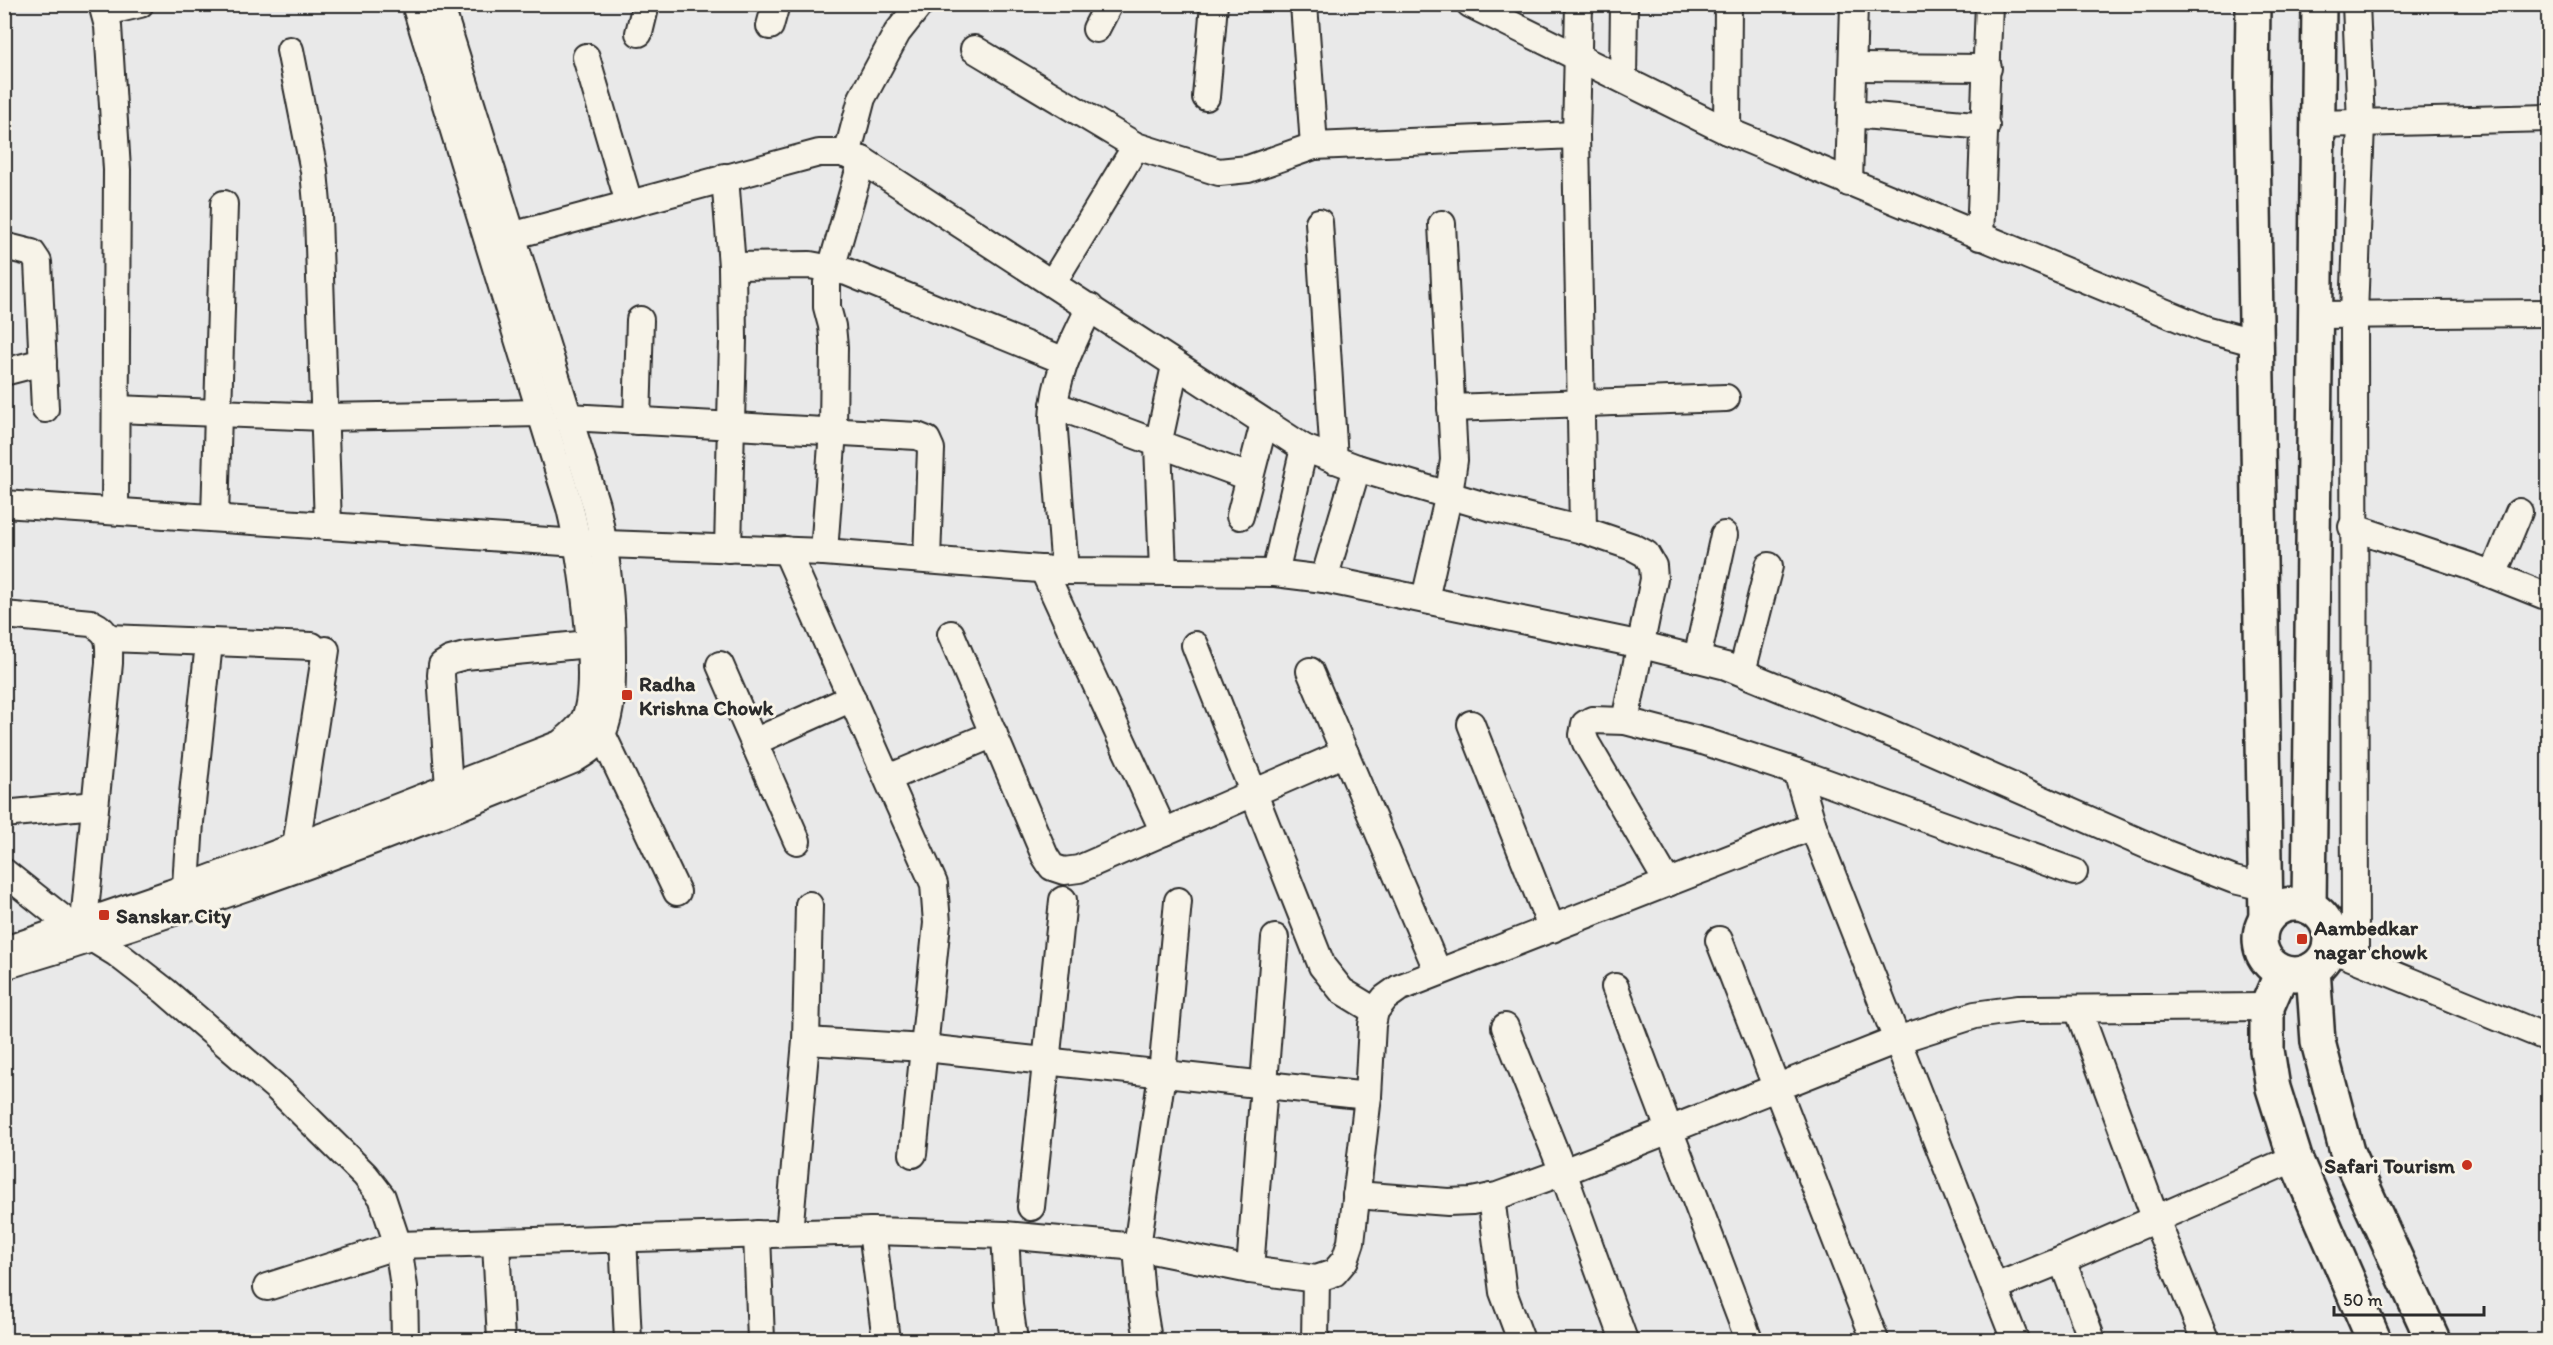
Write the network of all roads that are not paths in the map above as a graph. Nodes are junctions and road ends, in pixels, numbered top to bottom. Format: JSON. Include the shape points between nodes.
{"nodes":[{"id":1,"x":140,"y":4,"type":"edge"},
{"id":2,"x":415,"y":4,"type":"edge"},
{"id":3,"x":440,"y":4,"type":"edge"},
{"id":4,"x":646,"y":4,"type":"edge"},
{"id":5,"x":920,"y":4,"type":"edge"},
{"id":6,"x":1109,"y":4,"type":"edge"},
{"id":7,"x":1214,"y":4,"type":"edge"},
{"id":8,"x":1304,"y":4,"type":"edge"},
{"id":9,"x":1470,"y":4,"type":"edge"},
{"id":10,"x":1579,"y":4,"type":"edge"},
{"id":11,"x":1623,"y":4,"type":"edge"},
{"id":12,"x":1728,"y":4,"type":"edge"},
{"id":13,"x":1854,"y":4,"type":"edge"},
{"id":14,"x":1989,"y":4,"type":"edge"},
{"id":15,"x":2253,"y":4,"type":"edge"},
{"id":16,"x":2319,"y":4,"type":"edge"},
{"id":17,"x":2356,"y":4,"type":"edge"},
{"id":18,"x":104,"y":8,"type":"edge"},
{"id":19,"x":1519,"y":16,"type":"edge"},
{"id":20,"x":1096,"y":29,"type":"dead end"},
{"id":21,"x":639,"y":33,"type":"dead end"},
{"id":22,"x":974,"y":49,"type":"dead end"},
{"id":23,"x":290,"y":50,"type":"dead end"},
{"id":24,"x":586,"y":57,"type":"dead end"},
{"id":25,"x":1578,"y":57,"type":"junction"},
{"id":26,"x":1854,"y":68,"type":"junction"},
{"id":27,"x":1988,"y":68,"type":"junction"},
{"id":28,"x":1623,"y":79,"type":"junction"},
{"id":29,"x":1206,"y":97,"type":"dead end"},
{"id":30,"x":1852,"y":114,"type":"junction"},
{"id":31,"x":2548,"y":118,"type":"edge"},
{"id":32,"x":2361,"y":123,"type":"junction"},
{"id":33,"x":2318,"y":124,"type":"junction"},
{"id":34,"x":1986,"y":126,"type":"junction"},
{"id":35,"x":1727,"y":131,"type":"junction"},
{"id":36,"x":1576,"y":135,"type":"junction"},
{"id":37,"x":1136,"y":146,"type":"junction"},
{"id":38,"x":1314,"y":146,"type":"junction"},
{"id":39,"x":855,"y":158,"type":"junction"},
{"id":40,"x":726,"y":177,"type":"junction"},
{"id":41,"x":1850,"y":183,"type":"junction"},
{"id":42,"x":629,"y":203,"type":"junction"},
{"id":43,"x":224,"y":204,"type":"dead end"},
{"id":44,"x":1319,"y":222,"type":"dead end"},
{"id":45,"x":1442,"y":224,"type":"dead end"},
{"id":46,"x":512,"y":236,"type":"junction"},
{"id":47,"x":1980,"y":237,"type":"junction"},
{"id":48,"x":4,"y":246,"type":"edge"},
{"id":49,"x":732,"y":266,"type":"junction"},
{"id":50,"x":831,"y":268,"type":"junction"},
{"id":51,"x":1053,"y":282,"type":"junction"},
{"id":52,"x":1090,"y":307,"type":"junction"},
{"id":53,"x":2548,"y":313,"type":"edge"},
{"id":54,"x":2316,"y":315,"type":"junction"},
{"id":55,"x":2354,"y":315,"type":"junction"},
{"id":56,"x":640,"y":320,"type":"dead end"},
{"id":57,"x":2257,"y":343,"type":"junction"},
{"id":58,"x":1065,"y":361,"type":"junction"},
{"id":59,"x":43,"y":362,"type":"junction"},
{"id":60,"x":1176,"y":366,"type":"junction"},
{"id":61,"x":4,"y":372,"type":"edge"},
{"id":62,"x":1726,"y":398,"type":"dead end"},
{"id":63,"x":1581,"y":403,"type":"junction"},
{"id":64,"x":1054,"y":405,"type":"junction"},
{"id":65,"x":1451,"y":408,"type":"junction"},
{"id":66,"x":45,"y":409,"type":"dead end"},
{"id":67,"x":116,"y":409,"type":"junction"},
{"id":68,"x":540,"y":413,"type":"junction"},
{"id":69,"x":219,"y":414,"type":"junction"},
{"id":70,"x":324,"y":417,"type":"junction"},
{"id":71,"x":569,"y":417,"type":"junction"},
{"id":72,"x":637,"y":421,"type":"junction"},
{"id":73,"x":1264,"y":423,"type":"junction"},
{"id":74,"x":732,"y":427,"type":"junction"},
{"id":75,"x":833,"y":431,"type":"junction"},
{"id":76,"x":1158,"y":445,"type":"junction"},
{"id":77,"x":1304,"y":448,"type":"junction"},
{"id":78,"x":1346,"y":464,"type":"junction"},
{"id":79,"x":1249,"y":477,"type":"junction"},
{"id":80,"x":1449,"y":494,"type":"junction"},
{"id":81,"x":4,"y":504,"type":"edge"},
{"id":82,"x":115,"y":511,"type":"junction"},
{"id":83,"x":2519,"y":512,"type":"dead end"},
{"id":84,"x":1240,"y":516,"type":"dead end"},
{"id":85,"x":215,"y":518,"type":"junction"},
{"id":86,"x":328,"y":526,"type":"junction"},
{"id":87,"x":2352,"y":527,"type":"junction"},
{"id":88,"x":1583,"y":530,"type":"junction"},
{"id":89,"x":1724,"y":535,"type":"dead end"},
{"id":90,"x":578,"y":543,"type":"junction"},
{"id":91,"x":604,"y":544,"type":"junction"},
{"id":92,"x":728,"y":549,"type":"junction"},
{"id":93,"x":786,"y":550,"type":"junction"},
{"id":94,"x":824,"y":552,"type":"junction"},
{"id":95,"x":927,"y":560,"type":"junction"},
{"id":96,"x":1769,"y":566,"type":"dead end"},
{"id":97,"x":1054,"y":570,"type":"junction"},
{"id":98,"x":1163,"y":571,"type":"junction"},
{"id":99,"x":1275,"y":573,"type":"junction"},
{"id":100,"x":2493,"y":575,"type":"junction"},
{"id":101,"x":1324,"y":579,"type":"junction"},
{"id":102,"x":2548,"y":597,"type":"edge"},
{"id":103,"x":1425,"y":599,"type":"junction"},
{"id":104,"x":4,"y":615,"type":"edge"},
{"id":105,"x":951,"y":634,"type":"dead end"},
{"id":106,"x":109,"y":638,"type":"junction"},
{"id":107,"x":209,"y":643,"type":"junction"},
{"id":108,"x":589,"y":644,"type":"junction"},
{"id":109,"x":1195,"y":645,"type":"dead end"},
{"id":110,"x":1642,"y":645,"type":"junction"},
{"id":111,"x":1697,"y":659,"type":"junction"},
{"id":112,"x":720,"y":665,"type":"dead end"},
{"id":113,"x":1310,"y":671,"type":"dead end"},
{"id":114,"x":1742,"y":672,"type":"junction"},
{"id":115,"x":852,"y":698,"type":"junction"},
{"id":116,"x":1625,"y":721,"type":"junction"},
{"id":117,"x":1471,"y":724,"type":"dead end"},
{"id":118,"x":602,"y":734,"type":"junction"},
{"id":119,"x":994,"y":734,"type":"junction"},
{"id":120,"x":754,"y":742,"type":"junction"},
{"id":121,"x":1345,"y":753,"type":"junction"},
{"id":122,"x":1797,"y":772,"type":"junction"},
{"id":123,"x":888,"y":778,"type":"junction"},
{"id":124,"x":449,"y":787,"type":"junction"},
{"id":125,"x":1254,"y":792,"type":"junction"},
{"id":126,"x":94,"y":805,"type":"junction"},
{"id":127,"x":4,"y":814,"type":"edge"},
{"id":128,"x":1813,"y":826,"type":"junction"},
{"id":129,"x":1164,"y":832,"type":"junction"},
{"id":130,"x":797,"y":841,"type":"dead end"},
{"id":131,"x":296,"y":846,"type":"junction"},
{"id":132,"x":4,"y":872,"type":"edge"},
{"id":133,"x":2074,"y":872,"type":"dead end"},
{"id":134,"x":1668,"y":883,"type":"junction"},
{"id":135,"x":677,"y":892,"type":"dead end"},
{"id":136,"x":185,"y":899,"type":"junction"},
{"id":137,"x":1063,"y":900,"type":"dead end"},
{"id":138,"x":1178,"y":901,"type":"dead end"},
{"id":139,"x":2265,"y":903,"type":"junction"},
{"id":140,"x":809,"y":906,"type":"dead end"},
{"id":141,"x":2310,"y":907,"type":"junction"},
{"id":142,"x":83,"y":929,"type":"junction"},
{"id":143,"x":1552,"y":929,"type":"junction"},
{"id":144,"x":1275,"y":938,"type":"dead end"},
{"id":145,"x":1719,"y":940,"type":"dead end"},
{"id":146,"x":4,"y":950,"type":"edge"},
{"id":147,"x":2320,"y":962,"type":"junction"},
{"id":148,"x":4,"y":966,"type":"edge"},
{"id":149,"x":1438,"y":972,"type":"junction"},
{"id":150,"x":1615,"y":987,"type":"dead end"},
{"id":151,"x":2267,"y":1007,"type":"junction"},
{"id":152,"x":2078,"y":1009,"type":"junction"},
{"id":153,"x":1375,"y":1011,"type":"junction"},
{"id":154,"x":1505,"y":1027,"type":"dead end"},
{"id":155,"x":2548,"y":1038,"type":"edge"},
{"id":156,"x":1897,"y":1040,"type":"junction"},
{"id":157,"x":806,"y":1041,"type":"junction"},
{"id":158,"x":925,"y":1048,"type":"junction"},
{"id":159,"x":1046,"y":1062,"type":"junction"},
{"id":160,"x":1162,"y":1074,"type":"junction"},
{"id":161,"x":1266,"y":1084,"type":"junction"},
{"id":162,"x":1777,"y":1088,"type":"junction"},
{"id":163,"x":1368,"y":1096,"type":"junction"},
{"id":164,"x":1668,"y":1131,"type":"junction"},
{"id":165,"x":913,"y":1154,"type":"dead end"},
{"id":166,"x":2295,"y":1158,"type":"junction"},
{"id":167,"x":1563,"y":1172,"type":"junction"},
{"id":168,"x":1356,"y":1195,"type":"junction"},
{"id":169,"x":1491,"y":1197,"type":"junction"},
{"id":170,"x":1030,"y":1207,"type":"dead end"},
{"id":171,"x":2156,"y":1220,"type":"junction"},
{"id":172,"x":872,"y":1231,"type":"junction"},
{"id":173,"x":789,"y":1233,"type":"junction"},
{"id":174,"x":757,"y":1234,"type":"junction"},
{"id":175,"x":1005,"y":1235,"type":"junction"},
{"id":176,"x":623,"y":1237,"type":"junction"},
{"id":177,"x":496,"y":1243,"type":"junction"},
{"id":178,"x":398,"y":1245,"type":"junction"},
{"id":179,"x":1137,"y":1248,"type":"junction"},
{"id":180,"x":2062,"y":1260,"type":"junction"},
{"id":181,"x":1250,"y":1270,"type":"junction"},
{"id":182,"x":1316,"y":1279,"type":"junction"},
{"id":183,"x":267,"y":1287,"type":"dead end"},
{"id":184,"x":1995,"y":1287,"type":"junction"},
{"id":185,"x":405,"y":1341,"type":"edge"},
{"id":186,"x":501,"y":1341,"type":"edge"},
{"id":187,"x":628,"y":1341,"type":"edge"},
{"id":188,"x":761,"y":1341,"type":"edge"},
{"id":189,"x":886,"y":1341,"type":"edge"},
{"id":190,"x":1014,"y":1341,"type":"edge"},
{"id":191,"x":1148,"y":1341,"type":"edge"},
{"id":192,"x":1315,"y":1341,"type":"edge"},
{"id":193,"x":1521,"y":1341,"type":"edge"},
{"id":194,"x":1624,"y":1341,"type":"edge"},
{"id":195,"x":1749,"y":1341,"type":"edge"},
{"id":196,"x":1875,"y":1341,"type":"edge"},
{"id":197,"x":2015,"y":1341,"type":"edge"},
{"id":198,"x":2091,"y":1341,"type":"edge"},
{"id":199,"x":2205,"y":1341,"type":"edge"},
{"id":200,"x":2374,"y":1341,"type":"edge"},
{"id":201,"x":2433,"y":1341,"type":"edge"}],
"edges":[{"from":1,"to":18,"type":"street"},
{"from":2,"to":68,"type":"street"},
{"from":3,"to":46,"type":"street"},
{"from":4,"to":21,"type":"street"},
{"from":5,"to":39,"type":"street","via":[[897,33],[862,98]]},
{"from":6,"to":20,"type":"street"},
{"from":7,"to":29,"type":"street"},
{"from":8,"to":38,"type":"street"},
{"from":9,"to":19,"type":"street"},
{"from":10,"to":25,"type":"street"},
{"from":11,"to":28,"type":"street"},
{"from":12,"to":35,"type":"street"},
{"from":13,"to":26,"type":"street"},
{"from":14,"to":27,"type":"street"},
{"from":15,"to":57,"type":"highway"},
{"from":16,"to":33,"type":"highway"},
{"from":17,"to":32,"type":"street"},
{"from":18,"to":67,"type":"street","via":[[117,170]]},
{"from":19,"to":25,"type":"street"},
{"from":22,"to":37,"type":"street"},
{"from":23,"to":70,"type":"street","via":[[314,171]]},
{"from":24,"to":42,"type":"street"},
{"from":25,"to":28,"type":"street"},
{"from":25,"to":36,"type":"street"},
{"from":26,"to":27,"type":"street"},
{"from":26,"to":30,"type":"street"},
{"from":27,"to":34,"type":"street"},
{"from":28,"to":35,"type":"street"},
{"from":30,"to":34,"type":"street"},
{"from":30,"to":41,"type":"street"},
{"from":31,"to":32,"type":"street"},
{"from":32,"to":33,"type":"street"},
{"from":32,"to":55,"type":"street"},
{"from":33,"to":54,"type":"highway"},
{"from":34,"to":47,"type":"street"},
{"from":35,"to":41,"type":"street"},
{"from":36,"to":38,"type":"street"},
{"from":36,"to":63,"type":"street"},
{"from":37,"to":38,"type":"street","via":[[1219,172],[1248,169]]},
{"from":37,"to":51,"type":"street"},
{"from":39,"to":40,"type":"street","via":[[819,153]]},
{"from":39,"to":50,"type":"street"},
{"from":39,"to":51,"type":"street"},
{"from":40,"to":42,"type":"street"},
{"from":40,"to":49,"type":"street"},
{"from":41,"to":47,"type":"street"},
{"from":42,"to":46,"type":"street"},
{"from":43,"to":69,"type":"street"},
{"from":44,"to":78,"type":"street"},
{"from":45,"to":65,"type":"street"},
{"from":46,"to":71,"type":"street"},
{"from":47,"to":57,"type":"street","via":[[2205,329]]},
{"from":48,"to":59,"type":"street","via":[[32,253],[38,262]]},
{"from":49,"to":50,"type":"street"},
{"from":49,"to":74,"type":"street"},
{"from":50,"to":58,"type":"street"},
{"from":50,"to":75,"type":"street","via":[[826,299],[834,348]]},
{"from":51,"to":52,"type":"street"},
{"from":52,"to":58,"type":"street"},
{"from":52,"to":60,"type":"street"},
{"from":53,"to":55,"type":"street"},
{"from":54,"to":55,"type":"street"},
{"from":54,"to":141,"type":"highway"},
{"from":55,"to":87,"type":"street"},
{"from":56,"to":72,"type":"street"},
{"from":57,"to":139,"type":"highway"},
{"from":58,"to":64,"type":"street"},
{"from":59,"to":61,"type":"street"},
{"from":59,"to":66,"type":"street"},
{"from":60,"to":73,"type":"street"},
{"from":60,"to":76,"type":"street"},
{"from":62,"to":63,"type":"street"},
{"from":63,"to":65,"type":"street"},
{"from":63,"to":88,"type":"street"},
{"from":64,"to":76,"type":"street"},
{"from":64,"to":97,"type":"street"},
{"from":65,"to":80,"type":"street","via":[[1454,460]]},
{"from":67,"to":69,"type":"street"},
{"from":67,"to":82,"type":"street"},
{"from":68,"to":70,"type":"street"},
{"from":68,"to":90,"type":"street"},
{"from":69,"to":70,"type":"street"},
{"from":69,"to":85,"type":"street"},
{"from":70,"to":86,"type":"street"},
{"from":71,"to":72,"type":"street"},
{"from":71,"to":91,"type":"street"},
{"from":72,"to":74,"type":"street"},
{"from":73,"to":77,"type":"street"},
{"from":73,"to":79,"type":"street"},
{"from":74,"to":75,"type":"street"},
{"from":74,"to":92,"type":"street"},
{"from":75,"to":94,"type":"street"},
{"from":75,"to":95,"type":"street","via":[[917,436],[927,440],[931,449]]},
{"from":76,"to":79,"type":"street"},
{"from":76,"to":98,"type":"street"},
{"from":77,"to":78,"type":"street"},
{"from":77,"to":99,"type":"street"},
{"from":78,"to":80,"type":"street"},
{"from":78,"to":101,"type":"street"},
{"from":79,"to":84,"type":"street"},
{"from":80,"to":88,"type":"street"},
{"from":80,"to":103,"type":"street"},
{"from":81,"to":82,"type":"street"},
{"from":82,"to":85,"type":"street"},
{"from":83,"to":100,"type":"street"},
{"from":85,"to":86,"type":"street"},
{"from":86,"to":90,"type":"street"},
{"from":87,"to":100,"type":"street"},
{"from":87,"to":147,"type":"street"},
{"from":88,"to":110,"type":"street","via":[[1633,547],[1646,554],[1653,566]]},
{"from":89,"to":111,"type":"street"},
{"from":90,"to":91,"type":"street"},
{"from":90,"to":108,"type":"street"},
{"from":91,"to":92,"type":"street"},
{"from":91,"to":118,"type":"street","via":[[610,585],[612,668]]},
{"from":92,"to":93,"type":"street"},
{"from":93,"to":94,"type":"street"},
{"from":93,"to":115,"type":"street"},
{"from":94,"to":95,"type":"street"},
{"from":95,"to":97,"type":"street"},
{"from":96,"to":114,"type":"street"},
{"from":97,"to":98,"type":"street"},
{"from":97,"to":129,"type":"street"},
{"from":98,"to":99,"type":"street"},
{"from":99,"to":101,"type":"street"},
{"from":100,"to":102,"type":"street"},
{"from":101,"to":103,"type":"street"},
{"from":103,"to":110,"type":"street"},
{"from":104,"to":106,"type":"street","via":[[92,623],[103,628]]},
{"from":105,"to":119,"type":"street"},
{"from":106,"to":107,"type":"street"},
{"from":106,"to":126,"type":"street"},
{"from":107,"to":131,"type":"street","via":[[319,648]]},
{"from":107,"to":136,"type":"street"},
{"from":108,"to":124,"type":"street","via":[[590,693],[585,718],[574,734],[560,744]]},
{"from":108,"to":124,"type":"street","via":[[465,656],[442,665]]},
{"from":109,"to":125,"type":"street"},
{"from":110,"to":111,"type":"street"},
{"from":110,"to":116,"type":"street"},
{"from":111,"to":114,"type":"street"},
{"from":112,"to":120,"type":"street"},
{"from":113,"to":121,"type":"street"},
{"from":114,"to":139,"type":"street","via":[[2234,880]]},
{"from":115,"to":120,"type":"street"},
{"from":115,"to":123,"type":"street"},
{"from":116,"to":122,"type":"street"},
{"from":116,"to":134,"type":"street","via":[[1592,720],[1585,724],[1583,735]]},
{"from":117,"to":143,"type":"street"},
{"from":118,"to":135,"type":"street"},
{"from":118,"to":136,"type":"street","via":[[591,748],[573,760],[510,787],[296,870]]},
{"from":119,"to":123,"type":"street"},
{"from":119,"to":129,"type":"street","via":[[1052,867],[1064,871],[1079,869]]},
{"from":120,"to":130,"type":"street"},
{"from":121,"to":125,"type":"street"},
{"from":121,"to":149,"type":"street"},
{"from":122,"to":128,"type":"street"},
{"from":122,"to":133,"type":"street"},
{"from":123,"to":158,"type":"street","via":[[929,870],[936,900]]},
{"from":124,"to":131,"type":"street"},
{"from":125,"to":129,"type":"street"},
{"from":125,"to":153,"type":"street","via":[[1322,966],[1342,992]]},
{"from":126,"to":127,"type":"street"},
{"from":126,"to":142,"type":"street"},
{"from":128,"to":134,"type":"street"},
{"from":128,"to":156,"type":"street"},
{"from":131,"to":136,"type":"street"},
{"from":132,"to":142,"type":"street"},
{"from":134,"to":143,"type":"street"},
{"from":136,"to":142,"type":"street"},
{"from":137,"to":159,"type":"street"},
{"from":138,"to":160,"type":"street"},
{"from":139,"to":141,"type":"highway"},
{"from":139,"to":147,"type":"highway","via":[[2261,949],[2265,959]]},
{"from":140,"to":157,"type":"street"},
{"from":141,"to":147,"type":"highway","via":[[2319,914],[2330,935]]},
{"from":142,"to":146,"type":"street"},
{"from":142,"to":148,"type":"street"},
{"from":142,"to":178,"type":"street","via":[[188,1010],[279,1090],[365,1175],[382,1197]]},
{"from":143,"to":149,"type":"street"},
{"from":144,"to":161,"type":"street"},
{"from":145,"to":162,"type":"street"},
{"from":147,"to":151,"type":"highway"},
{"from":147,"to":155,"type":"street"},
{"from":147,"to":201,"type":"highway","via":[[2318,1042],[2347,1152]]},
{"from":149,"to":153,"type":"street","via":[[1399,987]]},
{"from":150,"to":164,"type":"street"},
{"from":151,"to":152,"type":"street"},
{"from":151,"to":166,"type":"highway","via":[[2267,1050],[2273,1088]]},
{"from":152,"to":156,"type":"street","via":[[2018,1009],[1975,1015]]},
{"from":152,"to":171,"type":"street"},
{"from":153,"to":163,"type":"street"},
{"from":154,"to":167,"type":"street"},
{"from":156,"to":162,"type":"street"},
{"from":156,"to":184,"type":"street"},
{"from":157,"to":158,"type":"street"},
{"from":157,"to":173,"type":"street"},
{"from":158,"to":159,"type":"street"},
{"from":158,"to":165,"type":"street"},
{"from":159,"to":160,"type":"street"},
{"from":159,"to":170,"type":"street"},
{"from":160,"to":161,"type":"street"},
{"from":160,"to":179,"type":"street"},
{"from":161,"to":163,"type":"street"},
{"from":161,"to":181,"type":"street"},
{"from":162,"to":164,"type":"street"},
{"from":162,"to":196,"type":"street"},
{"from":163,"to":168,"type":"street"},
{"from":164,"to":167,"type":"street"},
{"from":164,"to":195,"type":"street"},
{"from":166,"to":171,"type":"street"},
{"from":166,"to":200,"type":"highway"},
{"from":167,"to":169,"type":"street"},
{"from":167,"to":194,"type":"street"},
{"from":168,"to":169,"type":"street","via":[[1448,1202]]},
{"from":168,"to":182,"type":"street","via":[[1345,1260],[1334,1273]]},
{"from":169,"to":193,"type":"street","via":[[1503,1292]]},
{"from":171,"to":180,"type":"street"},
{"from":171,"to":199,"type":"street"},
{"from":172,"to":173,"type":"street"},
{"from":172,"to":175,"type":"street"},
{"from":172,"to":189,"type":"street"},
{"from":173,"to":174,"type":"street"},
{"from":174,"to":176,"type":"street"},
{"from":174,"to":188,"type":"street"},
{"from":175,"to":179,"type":"street"},
{"from":175,"to":190,"type":"street"},
{"from":176,"to":177,"type":"street"},
{"from":176,"to":187,"type":"street"},
{"from":177,"to":178,"type":"street"},
{"from":177,"to":186,"type":"street"},
{"from":178,"to":183,"type":"street"},
{"from":178,"to":185,"type":"street"},
{"from":179,"to":181,"type":"street"},
{"from":179,"to":191,"type":"street"},
{"from":180,"to":184,"type":"street"},
{"from":180,"to":198,"type":"street"},
{"from":181,"to":182,"type":"street"},
{"from":182,"to":192,"type":"street"},
{"from":184,"to":197,"type":"street"}]}
